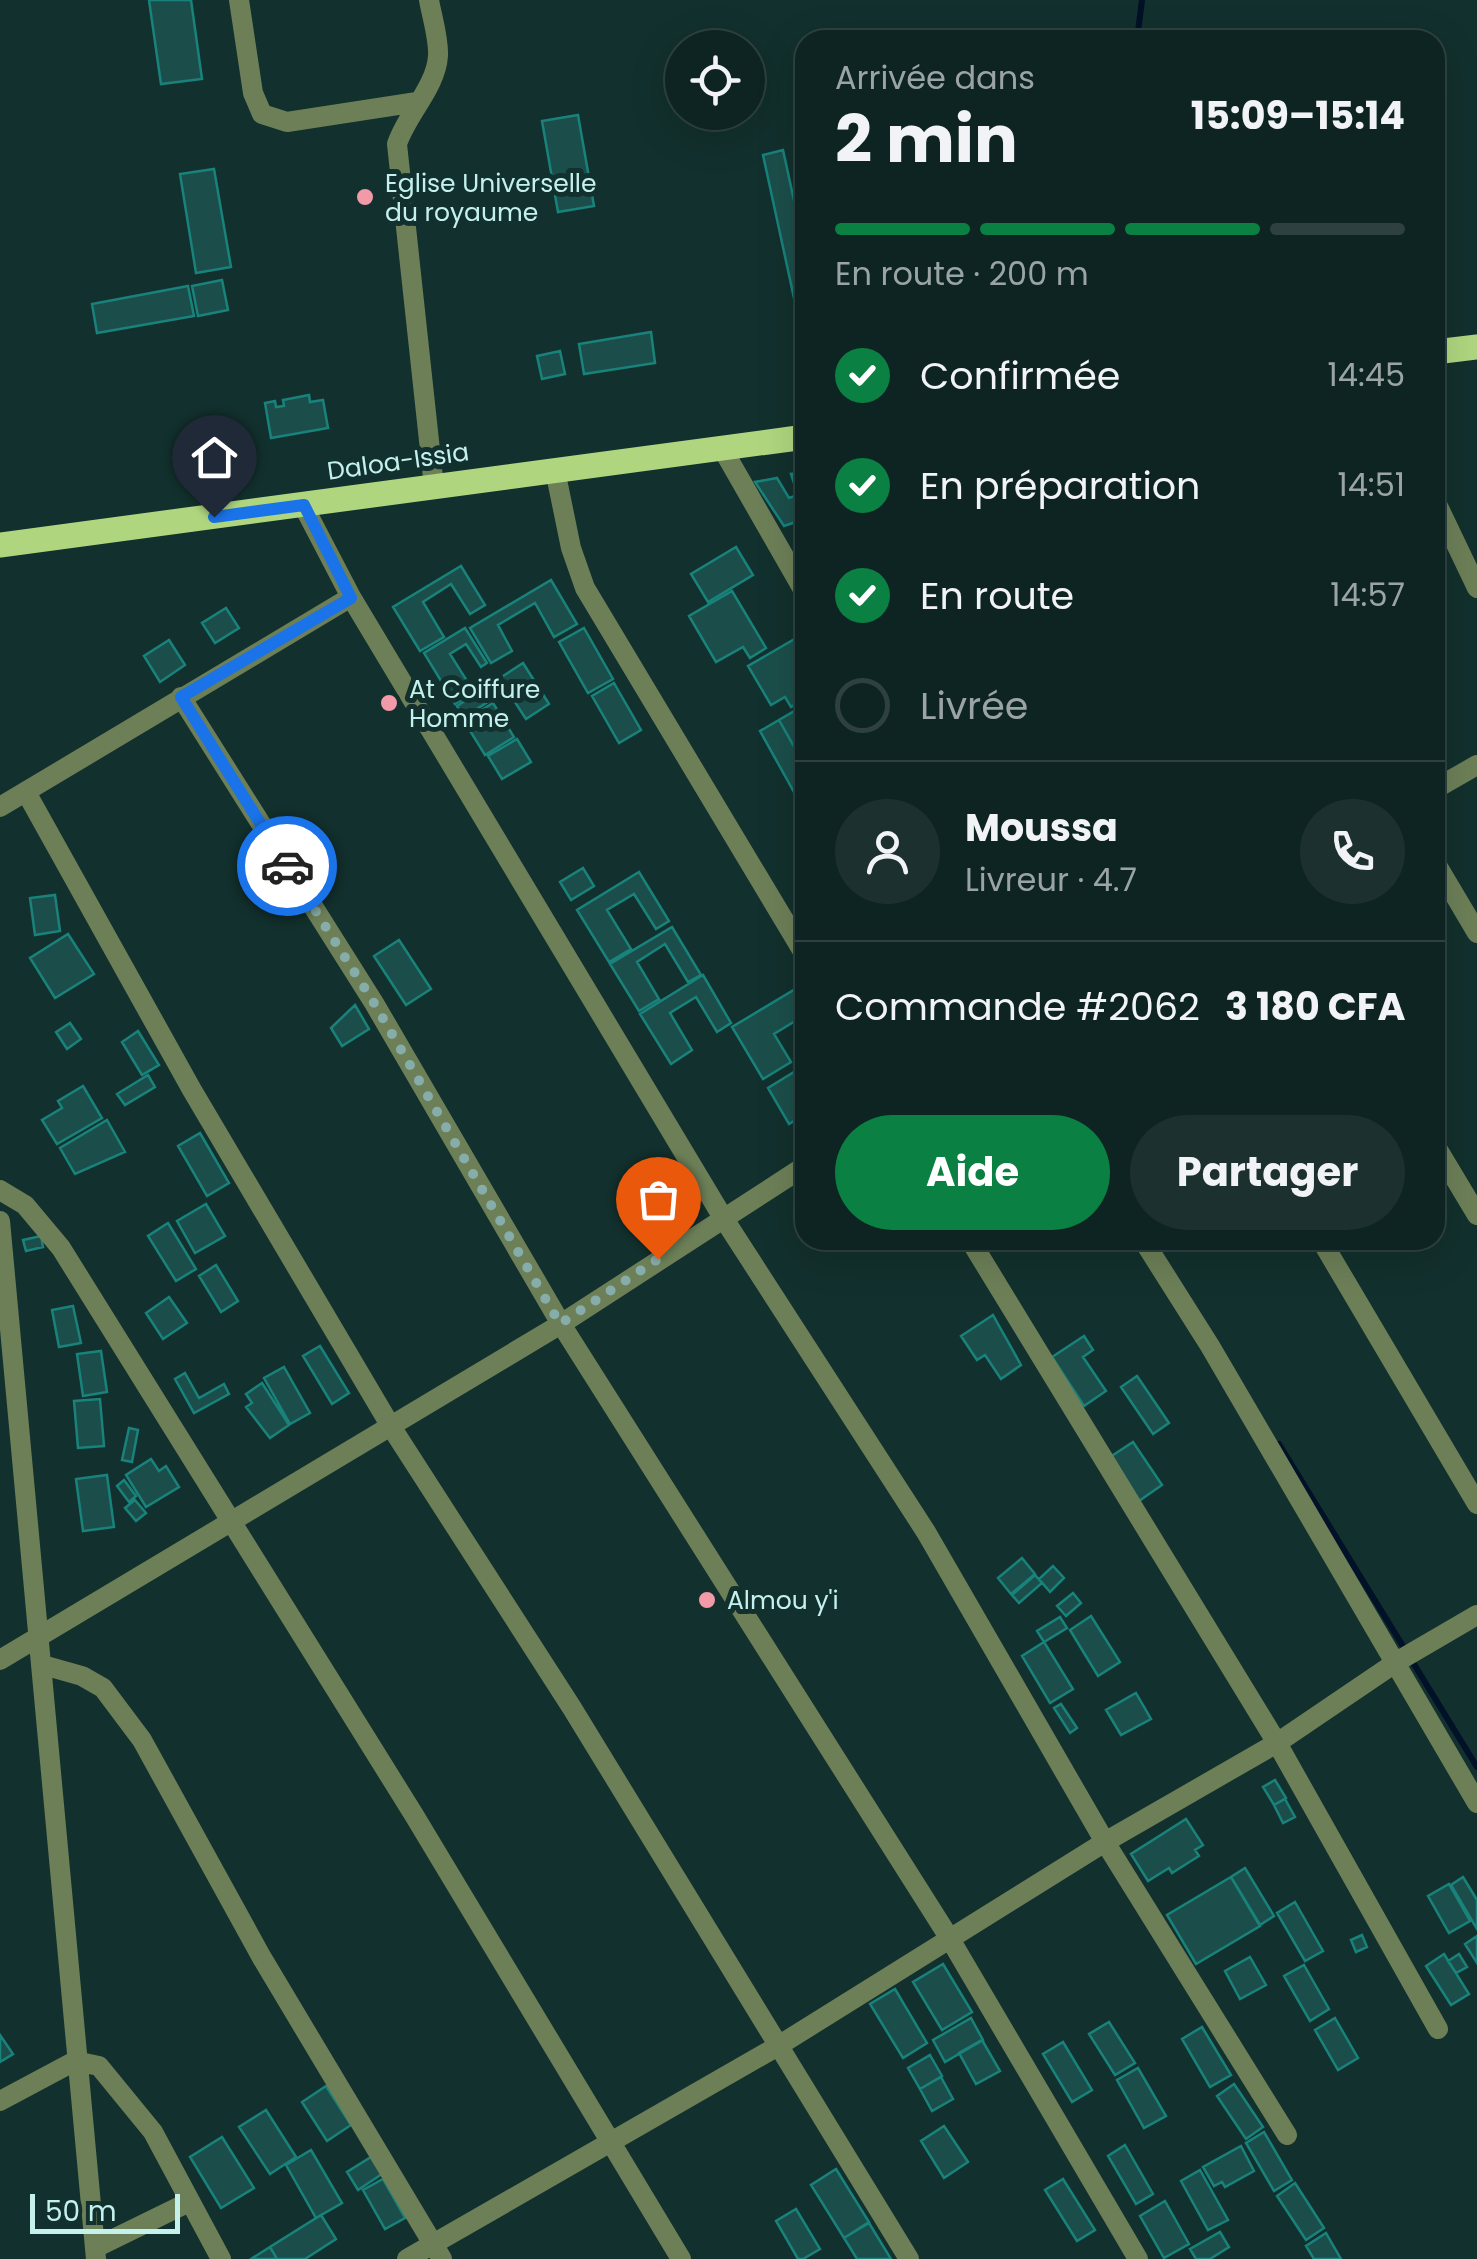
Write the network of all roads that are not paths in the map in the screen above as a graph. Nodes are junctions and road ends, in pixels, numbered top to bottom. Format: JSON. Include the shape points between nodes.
{"nodes":[{"id":1,"x":239,"y":0,"type":"edge"},
{"id":2,"x":429,"y":0,"type":"edge"},
{"id":3,"x":417,"y":102,"type":"junction"},
{"id":4,"x":1477,"y":347,"type":"edge"},
{"id":5,"x":1445,"y":351,"type":"edge"},
{"id":6,"x":795,"y":438,"type":"edge"},
{"id":7,"x":722,"y":448,"type":"junction"},
{"id":8,"x":555,"y":470,"type":"junction"},
{"id":9,"x":434,"y":487,"type":"junction"},
{"id":10,"x":304,"y":505,"type":"junction"},
{"id":11,"x":1445,"y":521,"type":"edge"},
{"id":12,"x":0,"y":545,"type":"edge"},
{"id":13,"x":795,"y":576,"type":"edge"},
{"id":14,"x":1477,"y":588,"type":"edge"},
{"id":15,"x":351,"y":598,"type":"junction"},
{"id":16,"x":181,"y":697,"type":"junction"},
{"id":17,"x":1477,"y":765,"type":"edge"},
{"id":18,"x":1445,"y":783,"type":"edge"},
{"id":19,"x":26,"y":792,"type":"junction"},
{"id":20,"x":0,"y":807,"type":"edge"},
{"id":21,"x":1445,"y":879,"type":"edge"},
{"id":22,"x":1477,"y":933,"type":"edge"},
{"id":23,"x":795,"y":938,"type":"edge"},
{"id":24,"x":1445,"y":1162,"type":"edge"},
{"id":25,"x":795,"y":1172,"type":"edge"},
{"id":26,"x":0,"y":1190,"type":"edge"},
{"id":27,"x":1477,"y":1215,"type":"edge"},
{"id":28,"x":722,"y":1216,"type":"junction"},
{"id":29,"x":0,"y":1221,"type":"edge"},
{"id":30,"x":0,"y":1231,"type":"edge"},
{"id":31,"x":976,"y":1250,"type":"edge"},
{"id":32,"x":1148,"y":1250,"type":"edge"},
{"id":33,"x":1327,"y":1250,"type":"edge"},
{"id":34,"x":560,"y":1324,"type":"junction"},
{"id":35,"x":390,"y":1425,"type":"junction"},
{"id":36,"x":1477,"y":1504,"type":"edge"},
{"id":37,"x":232,"y":1522,"type":"junction"},
{"id":38,"x":1477,"y":1614,"type":"edge"},
{"id":39,"x":39,"y":1636,"type":"junction"},
{"id":40,"x":0,"y":1660,"type":"edge"},
{"id":41,"x":1398,"y":1661,"type":"junction"},
{"id":42,"x":43,"y":1666,"type":"junction"},
{"id":43,"x":1278,"y":1743,"type":"junction"},
{"id":44,"x":1477,"y":1803,"type":"edge"},
{"id":45,"x":1105,"y":1842,"type":"junction"},
{"id":46,"x":950,"y":1939,"type":"junction"},
{"id":47,"x":1438,"y":2029,"type":"dead end"},
{"id":48,"x":778,"y":2046,"type":"junction"},
{"id":49,"x":75,"y":2060,"type":"junction"},
{"id":50,"x":0,"y":2101,"type":"edge"},
{"id":51,"x":1287,"y":2134,"type":"dead end"},
{"id":52,"x":611,"y":2146,"type":"junction"},
{"id":53,"x":189,"y":2202,"type":"junction"},
{"id":54,"x":437,"y":2251,"type":"edge"},
{"id":55,"x":95,"y":2253,"type":"edge"},
{"id":56,"x":221,"y":2259,"type":"edge"},
{"id":57,"x":407,"y":2259,"type":"edge"},
{"id":58,"x":681,"y":2259,"type":"edge"},
{"id":59,"x":909,"y":2259,"type":"edge"},
{"id":60,"x":1138,"y":2259,"type":"edge"}],
"edges":[{"from":1,"to":3,"type":"street","via":[[262,114],[287,122]]},
{"from":2,"to":3,"type":"street","via":[[438,57]]},
{"from":3,"to":9,"type":"street","via":[[398,144]]},
{"from":4,"to":5,"type":"main road"},
{"from":6,"to":7,"type":"main road","name":"Daloa-Issia"},
{"from":7,"to":8,"type":"main road","name":"Daloa-Issia"},
{"from":7,"to":13,"type":"street"},
{"from":8,"to":9,"type":"main road","name":"Daloa-Issia"},
{"from":8,"to":23,"type":"street","via":[[585,588]]},
{"from":9,"to":10,"type":"main road","name":"Daloa-Issia"},
{"from":10,"to":12,"type":"main road","name":"Daloa-Issia"},
{"from":10,"to":15,"type":"street"},
{"from":11,"to":14,"type":"street"},
{"from":15,"to":16,"type":"street"},
{"from":15,"to":28,"type":"street"},
{"from":16,"to":19,"type":"street"},
{"from":16,"to":34,"type":"street","via":[[374,1003]]},
{"from":17,"to":18,"type":"street"},
{"from":19,"to":20,"type":"street"},
{"from":19,"to":35,"type":"street"},
{"from":21,"to":22,"type":"street"},
{"from":24,"to":27,"type":"street"},
{"from":25,"to":28,"type":"street"},
{"from":26,"to":37,"type":"street","via":[[26,1205],[52,1235]]},
{"from":28,"to":34,"type":"street"},
{"from":28,"to":45,"type":"street","via":[[926,1532]]},
{"from":29,"to":30,"type":"street"},
{"from":30,"to":39,"type":"street"},
{"from":31,"to":43,"type":"street"},
{"from":32,"to":41,"type":"street"},
{"from":33,"to":36,"type":"street"},
{"from":34,"to":35,"type":"street"},
{"from":34,"to":46,"type":"street"},
{"from":35,"to":37,"type":"street"},
{"from":35,"to":48,"type":"street"},
{"from":37,"to":39,"type":"street"},
{"from":37,"to":52,"type":"street"},
{"from":38,"to":41,"type":"street"},
{"from":39,"to":40,"type":"street"},
{"from":39,"to":42,"type":"street"},
{"from":41,"to":43,"type":"street"},
{"from":41,"to":44,"type":"street"},
{"from":42,"to":49,"type":"street"},
{"from":42,"to":54,"type":"street","via":[[103,1688],[142,1740],[262,1958]]},
{"from":43,"to":45,"type":"street"},
{"from":43,"to":47,"type":"street"},
{"from":45,"to":46,"type":"street"},
{"from":45,"to":51,"type":"street"},
{"from":46,"to":48,"type":"street"},
{"from":46,"to":60,"type":"street"},
{"from":48,"to":52,"type":"street"},
{"from":48,"to":59,"type":"street"},
{"from":49,"to":50,"type":"street"},
{"from":49,"to":53,"type":"street","via":[[99,2066],[117,2084],[153,2132]]},
{"from":49,"to":55,"type":"street"},
{"from":52,"to":54,"type":"street"},
{"from":52,"to":58,"type":"street"},
{"from":53,"to":55,"type":"street"},
{"from":53,"to":56,"type":"street"},
{"from":54,"to":57,"type":"street"}]}
